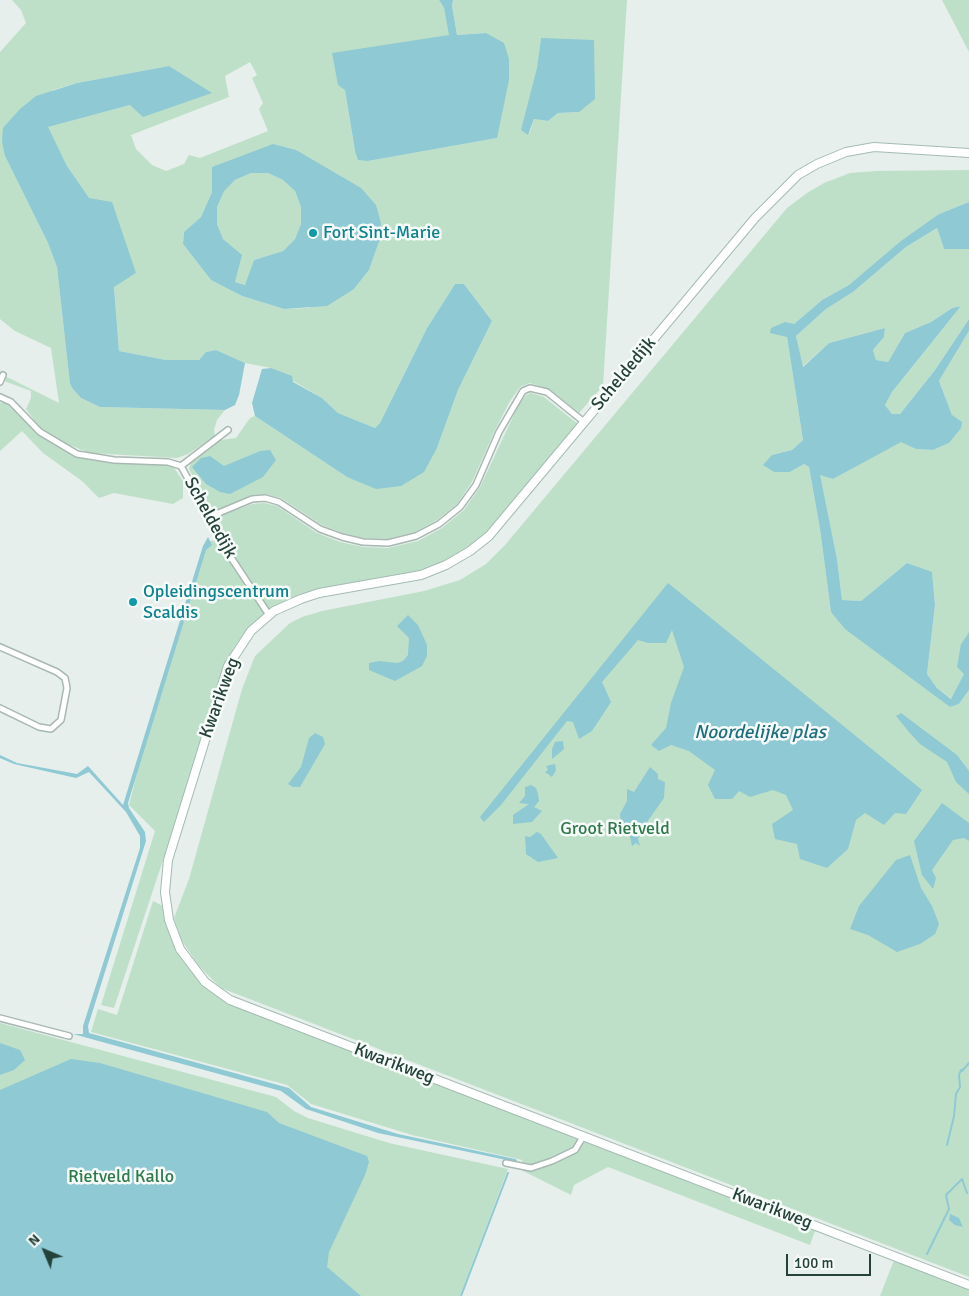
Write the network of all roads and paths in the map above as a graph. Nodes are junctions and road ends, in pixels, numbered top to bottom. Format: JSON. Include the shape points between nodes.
{"nodes":[{"id":1,"x":969,"y":153,"type":"edge"},
{"id":2,"x":3,"y":375,"type":"dead end"},
{"id":3,"x":0,"y":382,"type":"edge"},
{"id":4,"x":0,"y":397,"type":"edge"},
{"id":5,"x":584,"y":422,"type":"junction"},
{"id":6,"x":228,"y":430,"type":"dead end"},
{"id":7,"x":181,"y":466,"type":"junction"},
{"id":8,"x":209,"y":517,"type":"junction"},
{"id":9,"x":272,"y":613,"type":"junction"},
{"id":10,"x":0,"y":647,"type":"edge"},
{"id":11,"x":0,"y":708,"type":"edge"},
{"id":12,"x":0,"y":1018,"type":"edge"},
{"id":13,"x":69,"y":1036,"type":"dead end"},
{"id":14,"x":583,"y":1137,"type":"junction"},
{"id":15,"x":506,"y":1163,"type":"dead end"},
{"id":16,"x":969,"y":1284,"type":"edge"}],
"edges":[{"from":1,"to":5,"type":"street","name":"Scheldedijk","via":[[874,147],[846,152],[798,175],[755,218]]},
{"from":2,"to":3,"type":"street"},
{"from":4,"to":7,"type":"street","name":"Scheldedijk","via":[[11,402],[36,429],[77,454]]},
{"from":5,"to":8,"type":"street","via":[[547,392],[530,388],[523,391],[499,432],[476,485],[460,507],[439,524],[416,536],[388,543],[342,537],[320,529],[279,502],[265,498],[252,499]]},
{"from":5,"to":9,"type":"street","name":"Scheldedijk","via":[[489,536],[470,551],[421,575],[319,593]]},
{"from":6,"to":7,"type":"street"},
{"from":7,"to":8,"type":"street","name":"Scheldedijk"},
{"from":8,"to":9,"type":"street","name":"Scheldedijk","via":[[230,556]]},
{"from":9,"to":14,"type":"street","name":"Kwarikweg","via":[[251,631],[228,666],[168,860],[165,892],[169,920],[186,959],[205,982],[246,1007]]},
{"from":10,"to":11,"type":"street","via":[[57,672],[65,678],[67,688],[61,720],[51,729],[39,727]]},
{"from":12,"to":13,"type":"street"},
{"from":14,"to":15,"type":"street","via":[[575,1150],[552,1161],[531,1168]]},
{"from":14,"to":16,"type":"street","name":"Kwarikweg"}]}
